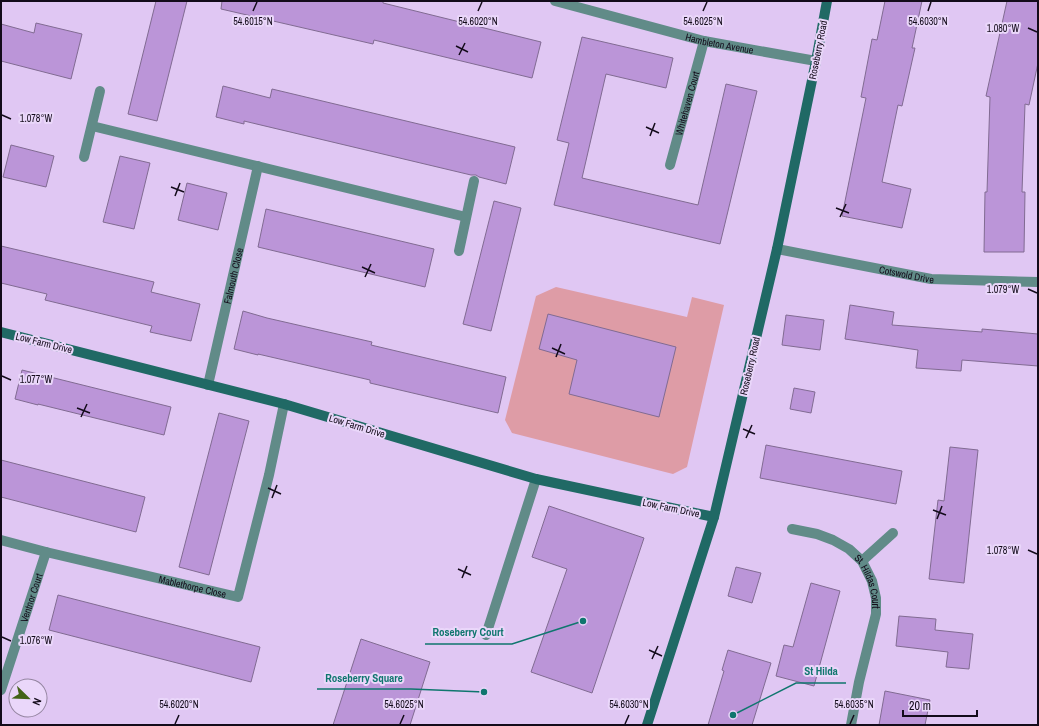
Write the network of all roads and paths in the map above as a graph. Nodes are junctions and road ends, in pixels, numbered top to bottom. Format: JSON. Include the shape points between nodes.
{"nodes":[{"id":1,"x":555,"y":1,"type":"edge"},
{"id":2,"x":827,"y":1,"type":"edge"},
{"id":3,"x":704,"y":41,"type":"junction"},
{"id":4,"x":816,"y":61,"type":"junction"},
{"id":5,"x":100,"y":90,"type":"dead end"},
{"id":6,"x":92,"y":126,"type":"junction"},
{"id":7,"x":84,"y":157,"type":"dead end"},
{"id":8,"x":670,"y":165,"type":"dead end"},
{"id":9,"x":258,"y":166,"type":"junction"},
{"id":10,"x":474,"y":181,"type":"dead end"},
{"id":11,"x":466,"y":217,"type":"junction"},
{"id":12,"x":777,"y":249,"type":"junction"},
{"id":13,"x":459,"y":251,"type":"dead end"},
{"id":14,"x":1038,"y":282,"type":"edge"},
{"id":15,"x":1,"y":332,"type":"edge"},
{"id":16,"x":208,"y":384,"type":"junction"},
{"id":17,"x":284,"y":404,"type":"junction"},
{"id":18,"x":536,"y":479,"type":"junction"},
{"id":19,"x":714,"y":517,"type":"junction"},
{"id":20,"x":792,"y":529,"type":"dead end"},
{"id":21,"x":893,"y":533,"type":"dead end"},
{"id":22,"x":1,"y":540,"type":"edge"},
{"id":23,"x":46,"y":552,"type":"junction"},
{"id":24,"x":862,"y":561,"type":"junction"},
{"id":25,"x":486,"y":635,"type":"dead end"},
{"id":26,"x":1,"y":690,"type":"edge"},
{"id":27,"x":647,"y":725,"type":"edge"},
{"id":28,"x":851,"y":725,"type":"edge"}],
"edges":[{"from":1,"to":3,"type":"street","name":"Hambleton Avenue"},
{"from":2,"to":4,"type":"street","name":"Roseberry Road"},
{"from":3,"to":4,"type":"street","name":"Hambleton Avenue"},
{"from":3,"to":8,"type":"street","name":"Whitehaven Court"},
{"from":4,"to":12,"type":"street","name":"Roseberry Road"},
{"from":5,"to":6,"type":"street"},
{"from":6,"to":7,"type":"street"},
{"from":6,"to":9,"type":"street"},
{"from":9,"to":11,"type":"street"},
{"from":9,"to":16,"type":"street","name":"Falmouth Close"},
{"from":10,"to":11,"type":"street"},
{"from":11,"to":13,"type":"street"},
{"from":12,"to":14,"type":"street","name":"Cotswold Drive","via":[[931,279]]},
{"from":12,"to":19,"type":"street","name":"Roseberry Road"},
{"from":15,"to":16,"type":"street","name":"Low Farm Drive"},
{"from":16,"to":17,"type":"street","name":"Low Farm Drive"},
{"from":17,"to":18,"type":"street","name":"Low Farm Drive"},
{"from":17,"to":23,"type":"street","name":"Mablethorpe Close","via":[[238,597]]},
{"from":18,"to":19,"type":"street","name":"Low Farm Drive"},
{"from":18,"to":25,"type":"street"},
{"from":19,"to":27,"type":"street","name":"Roseberry Road"},
{"from":20,"to":24,"type":"street","name":"St. Hildas Court","via":[[833,540],[849,549]]},
{"from":21,"to":24,"type":"street"},
{"from":22,"to":23,"type":"street","name":"Mablethorpe Close"},
{"from":23,"to":26,"type":"street","name":"Ventnor Court"},
{"from":24,"to":28,"type":"street","name":"St. Hildas Court","via":[[872,581],[876,614]]}]}
